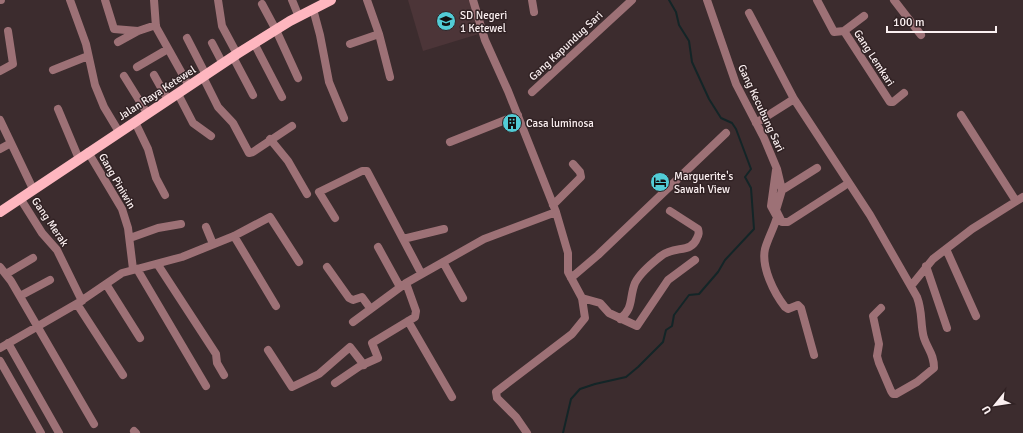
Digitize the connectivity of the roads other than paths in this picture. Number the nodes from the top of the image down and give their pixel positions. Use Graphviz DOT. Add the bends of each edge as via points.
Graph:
graph roads {
  1 [pos="70,0"];
  2 [pos="105,0"];
  3 [pos="154,0"];
  4 [pos="218,0"];
  5 [pos="292,0"];
  6 [pos="367,0"];
  7 [pos="473,0"];
  8 [pos="532,0"];
  9 [pos="632,0"];
  10 [pos="707,0"];
  11 [pos="817,0"];
  12 [pos="894,0"];
  13 [pos="325,1"];
  14 [pos="262,4"];
  15 [pos="313,9"];
  16 [pos="534,12"];
  17 [pos="749,13"];
  18 [pos="864,16"];
  19 [pos="299,17"];
  20 [pos="156,25"];
  21 [pos="276,30"];
  22 [pos="8,31"];
  23 [pos="138,31"];
  24 [pos="844,31"];
  25 [pos="379,34"];
  26 [pos="921,35"];
  27 [pos="187,38"];
  28 [pos="118,42"];
  29 [pos="212,43"];
  30 [pos="254,43"];
  31 [pos="350,44"];
  32 [pos="168,49"];
  33 [pos="88,56"];
  34 [pos="235,56"];
  35 [pos="223,64"];
  36 [pos="137,67"];
  37 [pos="53,70"];
  38 [pos="0,71"];
  39 [pos="154,75"];
  40 [pos="124,76"];
  41 [pos="205,76"];
  42 [pos="390,77"];
  43 [pos="298,78"];
  44 [pos="189,86"];
  45 [pos="532,92"];
  46 [pos="904,93"];
  47 [pos="178,94"];
  48 [pos="253,95"];
  49 [pos="282,97"];
  50 [pos="794,99"];
  51 [pos="168,100"];
  52 [pos="58,109"];
  53 [pos="147,113"];
  54 [pos="518,115"];
  55 [pos="961,115"];
  56 [pos="344,118"];
  57 [pos="0,120"];
  58 [pos="135,122"];
  59 [pos="756,123"];
  60 [pos="292,126"];
  61 [pos="119,132"];
  62 [pos="726,133"];
  63 [pos="210,136"];
  64 [pos="270,140"];
  65 [pos="450,142"];
  66 [pos="11,143"];
  67 [pos="0,149"];
  68 [pos="88,152"];
  69 [pos="79,159"];
  70 [pos="573,164"];
  71 [pos="817,168"];
  72 [pos="777,169"];
  73 [pos="844,186"];
  74 [pos="33,189"];
  75 [pos="782,190"];
  76 [pos="307,194"];
  77 [pos="164,195"];
  78 [pos="20,198"];
  79 [pos="1020,199"];
  80 [pos="555,208"];
  81 [pos="670,211"];
  82 [pos="0,212"];
  83 [pos="335,218"];
  84 [pos="181,224"];
  85 [pos="206,227"];
  86 [pos="444,229"];
  87 [pos="234,236"];
  88 [pos="130,238"];
  89 [pos="403,239"];
  90 [pos="213,244"];
  91 [pos="378,246"];
  92 [pos="946,249"];
  93 [pos="33,258"];
  94 [pos="695,260"];
  95 [pos="299,262"];
  96 [pos="443,262"];
  97 [pos="158,265"];
  98 [pos="0,266"];
  99 [pos="926,266"];
  100 [pos="327,267"];
  101 [pos="135,269"];
  102 [pos="421,273"];
  103 [pos="6,274"];
  104 [pos="571,278"];
  105 [pos="50,280"];
  106 [pos="106,284"];
  107 [pos="403,285"];
  108 [pos="911,286"];
  109 [pos="20,296"];
  110 [pos="463,298"];
  111 [pos="582,298"];
  112 [pos="79,302"];
  113 [pos="276,306"];
  114 [pos="370,308"];
  115 [pos="881,308"];
  116 [pos="976,316"];
  117 [pos="620,318"];
  118 [pos="408,321"];
  119 [pos="354,322"];
  120 [pos="38,326"];
  121 [pos="947,328"];
  122 [pos="140,338"];
  123 [pos="8,343"];
  124 [pos="0,348"];
  125 [pos="268,350"];
  126 [pos="814,355"];
  127 [pos="0,361"];
  128 [pos="364,365"];
  129 [pos="224,374"];
  130 [pos="123,375"];
  131 [pos="335,383"];
  132 [pos="206,386"];
  133 [pos="452,397"];
  134 [pos="94,424"];
  135 [pos="41,433"];
  136 [pos="59,433"];
  137 [pos="527,433"];
  1 -- 33 [label="street"];
  2 -- 23 [label="street" via="114,29"];
  3 -- 20 [label="street"];
  4 -- 34 [label="street" via="222,26"];
  5 -- 19 [label="street"];
  6 -- 25 [label="street"];
  7 -- 54 [label="street" via="485,40"];
  8 -- 16 [label="street"];
  9 -- 45 [label="street, Gang Kapundug Sari"];
  10 -- 59 [label="street, Gang Kecubung Sari" via="736,84"];
  11 -- 24 [label="street, Gang Lemkari" via="834,32"];
  12 -- 26 [label="street"];
  13 -- 15 [label="main road, Jalan Raya Ketewel"];
  14 -- 21 [label="street"];
  15 -- 19 [label="main road, Jalan Raya Ketewel"];
  15 -- 56 [label="street" via="329,82"];
  17 -- 50 [label="street"];
  18 -- 24 [label="street"];
  19 -- 21 [label="main road, Jalan Raya Ketewel"];
  20 -- 23 [label="street"];
  20 -- 32 [label="street"];
  21 -- 30 [label="main road, Jalan Raya Ketewel"];
  21 -- 43 [label="street"];
  22 -- 38 [label="street" via="12,64"];
  23 -- 28 [label="street"];
  24 -- 46 [label="street, Gang Lemkari" via="890,102"];
  25 -- 31 [label="street"];
  25 -- 42 [label="street"];
  27 -- 41 [label="street"];
  29 -- 35 [label="street"];
  30 -- 34 [label="main road, Jalan Raya Ketewel"];
  30 -- 49 [label="street"];
  32 -- 36 [label="street"];
  32 -- 44 [label="street"];
  33 -- 37 [label="street"];
  33 -- 61 [label="street" via="95,85"];
  34 -- 35 [label="main road, Jalan Raya Ketewel"];
  34 -- 48 [label="street"];
  35 -- 41 [label="main road, Jalan Raya Ketewel"];
  39 -- 51 [label="street"];
  40 -- 53 [label="street"];
  41 -- 44 [label="main road, Jalan Raya Ketewel"];
  41 -- 64 [label="street" via="218,107 233,123 249,152"];
  44 -- 47 [label="main road, Jalan Raya Ketewel"];
  47 -- 51 [label="main road, Jalan Raya Ketewel"];
  47 -- 63 [label="street" via="193,123"];
  50 -- 59 [label="street"];
  50 -- 108 [label="street" via="870,214"];
  51 -- 53 [label="main road, Jalan Raya Ketewel"];
  52 -- 69 [label="street"];
  53 -- 58 [label="main road, Jalan Raya Ketewel"];
  54 -- 65 [label="street"];
  54 -- 80 [label="street"];
  55 -- 79 [label="street"];
  57 -- 66 [label="street"];
  58 -- 61 [label="main road, Jalan Raya Ketewel"];
  58 -- 77 [label="street" via="148,149 155,177"];
  59 -- 72 [label="street, Gang Kecubung Sari"];
  60 -- 64 [label="street"];
  61 -- 68 [label="main road, Jalan Raya Ketewel"];
  62 -- 104 [label="street"];
  64 -- 76 [label="street" via="288,161"];
  66 -- 67 [label="street"];
  66 -- 74 [label="street"];
  68 -- 69 [label="main road, Jalan Raya Ketewel"];
  68 -- 88 [label="street, Gang Piniwin" via="122,209"];
  69 -- 74 [label="main road, Jalan Raya Ketewel"];
  70 -- 80 [label="street" via="581,176"];
  71 -- 75 [label="street"];
  72 -- 75 [label="street, Gang Kecubung Sari"];
  72 -- 126 [label="street" via="771,201 777,217 765,250 766,265 771,282 784,307 798,305 801,308"];
  73 -- 75 [label="street" via="785,223 776,210"];
  74 -- 78 [label="main road, Jalan Raya Ketewel"];
  78 -- 82 [label="main road, Jalan Raya Ketewel"];
  78 -- 112 [label="street, Gang Merak" via="42,234 57,250"];
  79 -- 92 [label="street" via="972,229"];
  80 -- 96 [label="street" via="490,236"];
  80 -- 104 [label="street" via="568,253 568,272"];
  81 -- 117 [label="street" via="698,229 695,244 666,253 642,273 631,294 630,310"];
  83 -- 89 [label="street" via="319,192 366,170"];
  84 -- 88 [label="street" via="158,228"];
  85 -- 90 [label="street"];
  86 -- 89 [label="street"];
  87 -- 90 [label="street"];
  87 -- 95 [label="street" via="270,217"];
  87 -- 113 [label="street"];
  88 -- 101 [label="street, Gang Piniwin"];
  89 -- 102 [label="street"];
  90 -- 97 [label="street"];
  91 -- 107 [label="street"];
  92 -- 99 [label="street"];
  92 -- 116 [label="street"];
  93 -- 103 [label="street"];
  94 -- 117 [label="street" via="668,280 639,325 634,326"];
  96 -- 102 [label="street"];
  96 -- 110 [label="street"];
  97 -- 101 [label="street"];
  97 -- 129 [label="street" via="216,354 217,363"];
  98 -- 103 [label="street"];
  99 -- 108 [label="street"];
  99 -- 121 [label="street"];
  100 -- 114 [label="street" via="348,298 352,300 362,297"];
  101 -- 106 [label="street" via="119,275"];
  101 -- 132 [label="street"];
  102 -- 107 [label="street"];
  103 -- 109 [label="street"];
  104 -- 111 [label="street"];
  105 -- 109 [label="street"];
  106 -- 112 [label="street"];
  106 -- 122 [label="street"];
  107 -- 114 [label="street"];
  107 -- 118 [label="street" via="416,313"];
  108 -- 115 [label="street" via="922,310 924,338 932,352 934,368 917,382 893,394 877,356 879,344 873,316"];
  109 -- 120 [label="street"];
  111 -- 117 [label="street" via="600,303 606,311"];
  111 -- 137 [label="street" via="585,315 582,324 496,394 496,398 516,417"];
  112 -- 120 [label="street"];
  112 -- 130 [label="street, Gang Merak"];
  114 -- 119 [label="street"];
  118 -- 128 [label="street" via="372,343 379,357"];
  118 -- 133 [label="street"];
  120 -- 123 [label="street"];
  120 -- 134 [label="street"];
  123 -- 124 [label="street"];
  123 -- 136 [label="street"];
  125 -- 128 [label="street" via="292,387 319,374 350,347"];
  127 -- 135 [label="street"];
  128 -- 131 [label="street"];
}
